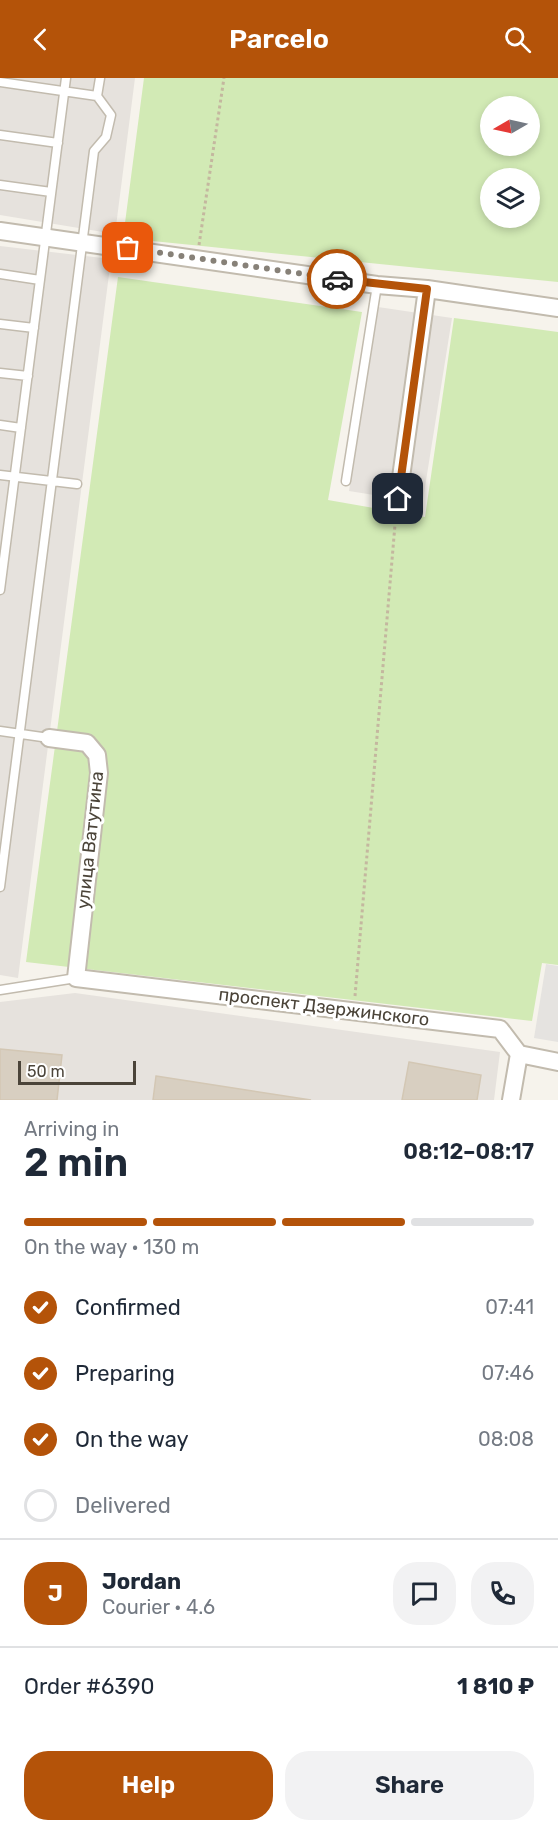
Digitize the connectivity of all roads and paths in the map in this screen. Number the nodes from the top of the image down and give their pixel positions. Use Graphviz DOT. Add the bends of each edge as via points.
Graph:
graph roads {
  1 [pos="66,78"];
  2 [pos="100,78"];
  3 [pos="224,78"];
  4 [pos="0,82"];
  5 [pos="64,90"];
  6 [pos="97,96"];
  7 [pos="0,135"];
  8 [pos="58,144"];
  9 [pos="0,185"];
  10 [pos="51,192"];
  11 [pos="0,231"];
  12 [pos="46,237"];
  13 [pos="82,241"];
  14 [pos="197,258"];
  15 [pos="0,274"];
  16 [pos="40,280"];
  17 [pos="376,285"];
  18 [pos="427,289"];
  19 [pos="558,308"];
  20 [pos="0,324"];
  21 [pos="34,328"];
  22 [pos="0,373"];
  23 [pos="28,376"];
  24 [pos="0,425"];
  25 [pos="21,428"];
  26 [pos="0,475"];
  27 [pos="15,477"];
  28 [pos="51,481"];
  29 [pos="346,481"];
  30 [pos="77,484"];
  31 [pos="398,499"];
  32 [pos="4,527"];
  33 [pos="1,578"];
  34 [pos="0,590"];
  35 [pos="0,731"];
  36 [pos="18,734"];
  37 [pos="49,738"];
  38 [pos="0,887"];
  39 [pos="76,978"];
  40 [pos="0,990"];
  41 [pos="354,1010"];
  42 [pos="519,1054"];
  43 [pos="558,1062"];
  44 [pos="511,1100"];
  1 -- 5 [label="lane"];
  2 -- 6 [label="lane"];
  3 -- 14 [label="path"];
  4 -- 5 [label="lane"];
  5 -- 6 [label="lane"];
  5 -- 8 [label="lane"];
  6 -- 13 [label="lane" via="111,115 106,137 94,151"];
  7 -- 8 [label="lane"];
  8 -- 10 [label="lane"];
  9 -- 10 [label="lane"];
  10 -- 12 [label="lane"];
  11 -- 12 [label="street"];
  12 -- 13 [label="street"];
  12 -- 16 [label="lane"];
  13 -- 14 [label="street"];
  13 -- 28 [label="lane"];
  14 -- 17 [label="street"];
  15 -- 16 [label="lane"];
  16 -- 21 [label="lane"];
  17 -- 18 [label="street"];
  17 -- 29 [label="lane"];
  18 -- 19 [label="street"];
  18 -- 31 [label="street"];
  20 -- 21 [label="lane"];
  21 -- 23 [label="lane"];
  22 -- 23 [label="lane"];
  23 -- 25 [label="lane"];
  24 -- 25 [label="lane"];
  25 -- 27 [label="lane"];
  26 -- 27 [label="lane"];
  27 -- 28 [label="lane"];
  27 -- 32 [label="lane"];
  28 -- 30 [label="lane"];
  28 -- 36 [label="lane"];
  31 -- 41 [label="path"];
  32 -- 33 [label="lane"];
  33 -- 34 [label="lane"];
  35 -- 36 [label="lane"];
  36 -- 37 [label="lane"];
  36 -- 38 [label="lane"];
  37 -- 39 [label="street, улица Ватутина" via="87,743 97,755 99,773"];
  39 -- 40 [label="lane"];
  39 -- 41 [label="street, проспект Дзержинского"];
  41 -- 42 [label="street, проспект Дзержинского" via="500,1029"];
  42 -- 43 [label="street"];
  42 -- 44 [label="street"];
}
